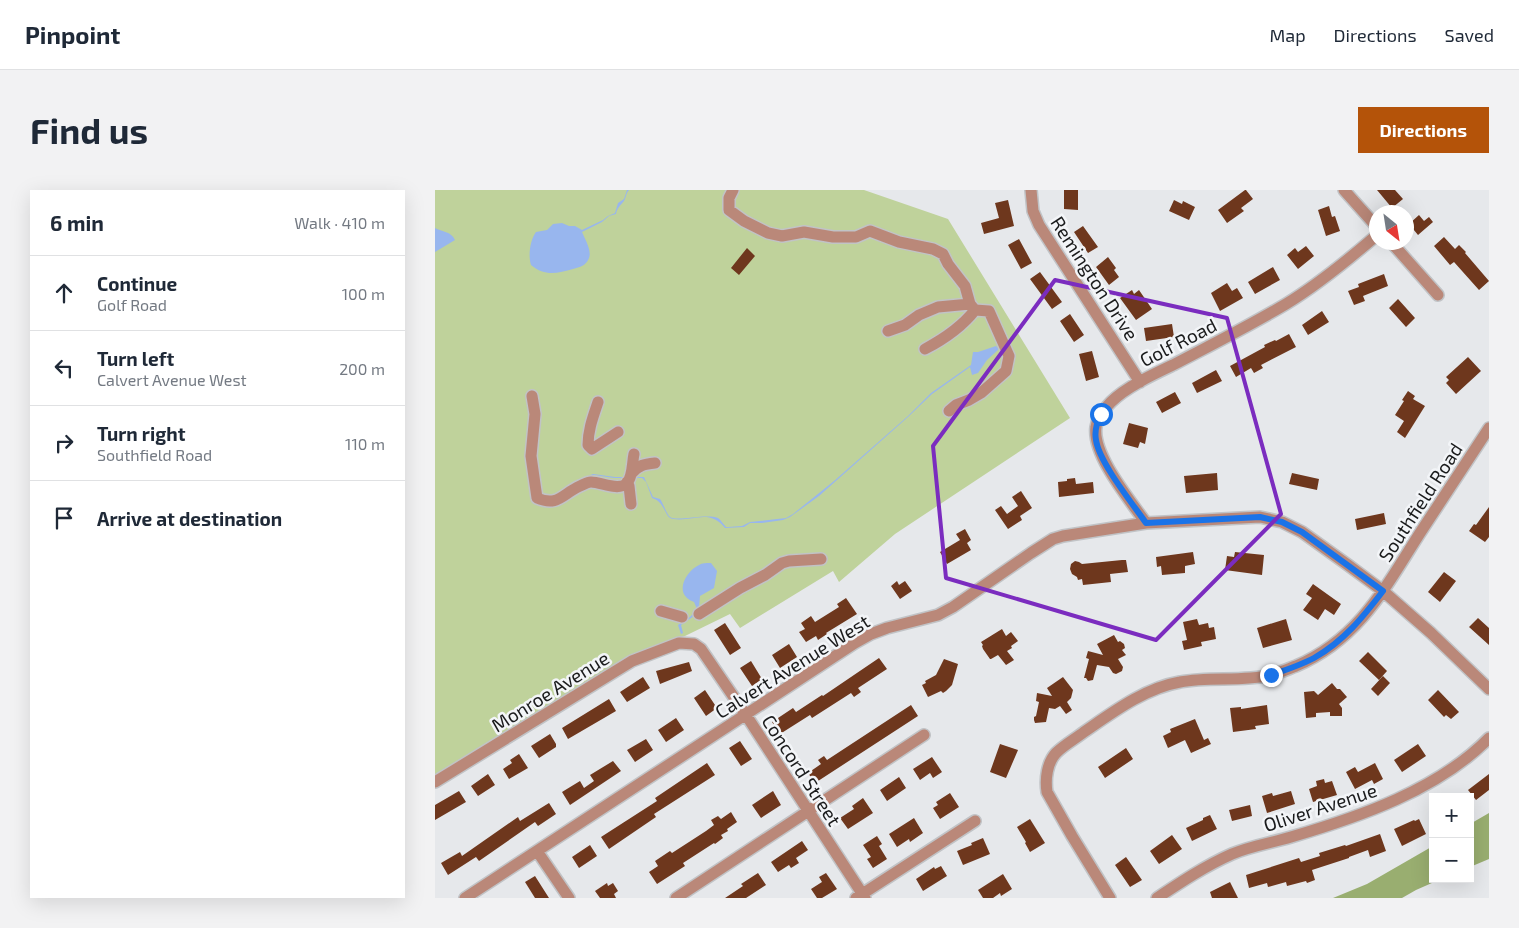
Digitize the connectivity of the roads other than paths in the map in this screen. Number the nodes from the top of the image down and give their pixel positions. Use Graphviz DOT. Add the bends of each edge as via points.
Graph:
graph roads {
  1 [pos="733,190"];
  2 [pos="1031,190"];
  3 [pos="1344,190"];
  4 [pos="1369,218"];
  5 [pos="1369,242"];
  6 [pos="1398,250"];
  7 [pos="1438,295"];
  8 [pos="972,307"];
  9 [pos="889,331"];
  10 [pos="925,349"];
  11 [pos="1140,382"];
  12 [pos="532,396"];
  13 [pos="598,402"];
  14 [pos="949,411"];
  15 [pos="1489,428"];
  16 [pos="618,432"];
  17 [pos="634,454"];
  18 [pos="655,463"];
  19 [pos="629,478"];
  20 [pos="631,504"];
  21 [pos="1146,523"];
  22 [pos="821,559"];
  23 [pos="1383,591"];
  24 [pos="661,611"];
  25 [pos="699,614"];
  26 [pos="682,617"];
  27 [pos="688,642"];
  28 [pos="1489,689"];
  29 [pos="746,715"];
  30 [pos="924,735"];
  31 [pos="1489,738"];
  32 [pos="435,782"];
  33 [pos="808,811"];
  34 [pos="975,821"];
  35 [pos="537,851"];
  36 [pos="861,897"];
  37 [pos="465,898"];
  38 [pos="569,898"];
  39 [pos="676,898"];
  40 [pos="1110,898"];
  41 [pos="1157,898"];
  1 -- 8 [label="street" via="729,210 768,233 781,236 804,232 856,237 870,231 899,242 933,249 943,254 965,286"];
  2 -- 11 [label="street, Remington Drive" via="1033,211 1039,225"];
  3 -- 4 [label="street"];
  5 -- 11 [label="street, Golf Road" via="1287,303"];
  6 -- 7 [label="street"];
  8 -- 9 [label="street" via="938,307"];
  8 -- 10 [label="street" via="967,319 954,332"];
  8 -- 14 [label="street" via="989,311 1009,356 1005,371 981,392"];
  11 -- 21 [label="street, Golf Road" via="1112,401 1095,426 1101,455"];
  12 -- 19 [label="street" via="535,414 531,456 537,498 547,502 558,500 589,482 619,486"];
  13 -- 16 [label="street" via="587,445 592,449"];
  15 -- 23 [label="street, Southfield Road"];
  17 -- 19 [label="street"];
  18 -- 19 [label="street" via="642,464"];
  19 -- 20 [label="street"];
  21 -- 23 [label="street, Calvert Avenue West" via="1260,517 1282,522 1302,532"];
  21 -- 29 [label="street, Calvert Avenue West" via="1053,539 953,607 937,615 871,634"];
  22 -- 25 [label="street" via="782,563"];
  23 -- 28 [label="street, Calvert Avenue West"];
  23 -- 40 [label="street, Southfield Road" via="1361,620 1313,658 1271,675 1202,679 1155,689 1093,726 1056,753 1047,774 1047,792"];
  24 -- 26 [label="street"];
  27 -- 29 [label="street, Concord Street" via="701,649"];
  27 -- 32 [label="street, Monroe Avenue" via="632,661"];
  29 -- 33 [label="street, Concord Street"];
  29 -- 35 [label="street, Calvert Avenue West"];
  30 -- 33 [label="street"];
  31 -- 41 [label="street, Oliver Avenue" via="1452,768 1405,796 1325,826 1234,854"];
  33 -- 36 [label="street, Concord Street"];
  33 -- 39 [label="street"];
  34 -- 36 [label="street"];
  35 -- 37 [label="street, Calvert Avenue West"];
  35 -- 38 [label="street"];
}
